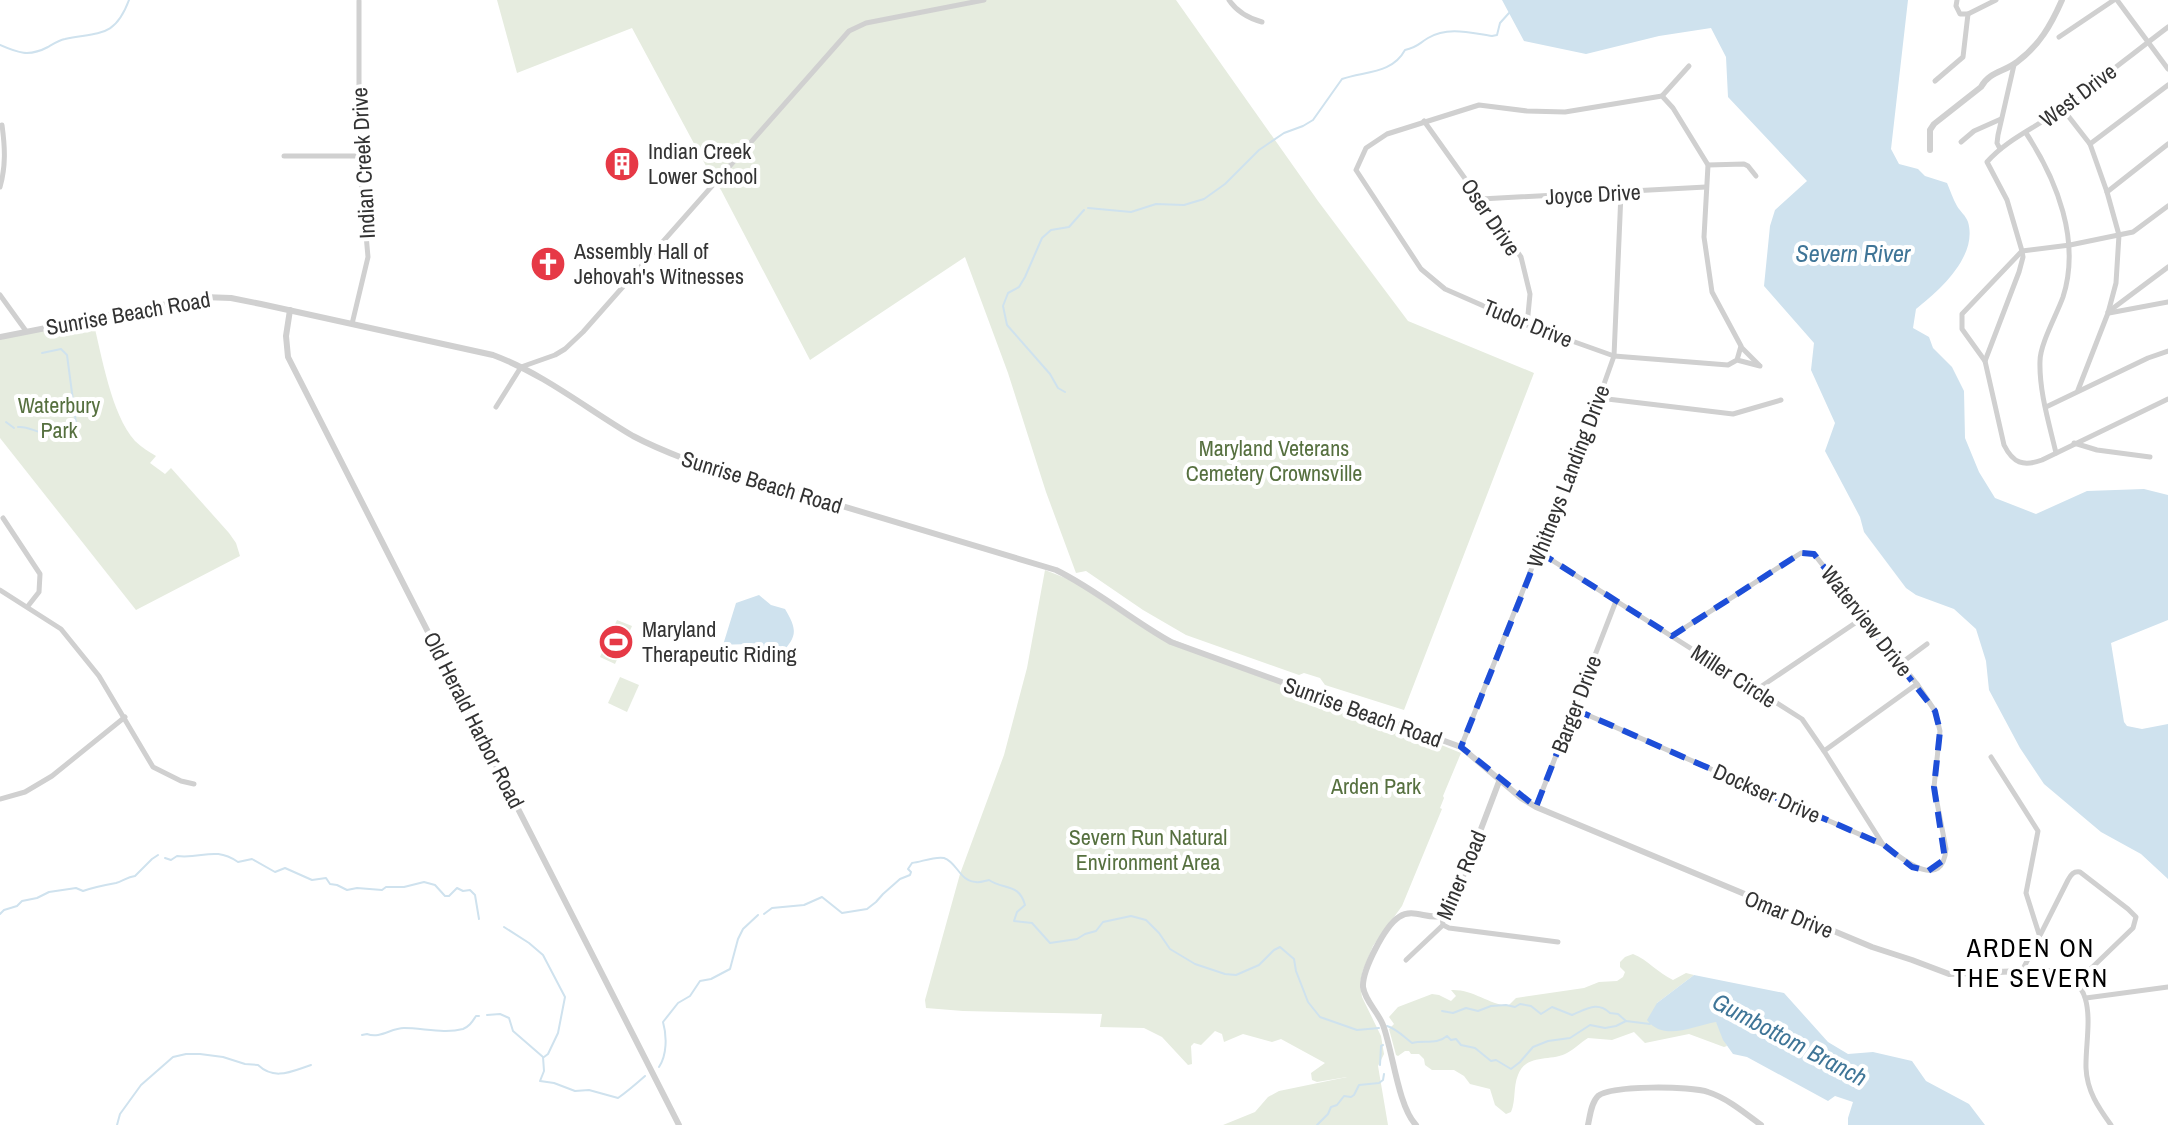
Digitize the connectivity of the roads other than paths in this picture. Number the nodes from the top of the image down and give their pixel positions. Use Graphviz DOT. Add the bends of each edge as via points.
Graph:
graph roads {
  1 [pos="984,0"];
  2 [pos="1229,0"];
  3 [pos="1957,0"];
  4 [pos="1996,0"];
  5 [pos="2062,0"];
  6 [pos="2115,0"];
  7 [pos="359,1"];
  8 [pos="1968,14"];
  9 [pos="1262,22"];
  10 [pos="2168,27"];
  11 [pos="2059,37"];
  12 [pos="2148,42"];
  13 [pos="2014,65"];
  14 [pos="1689,66"];
  15 [pos="2168,69"];
  16 [pos="1935,81"];
  17 [pos="2168,85"];
  18 [pos="1662,96"];
  19 [pos="2062,108"];
  20 [pos="2001,118"];
  21 [pos="1424,121"];
  22 [pos="2,125"];
  23 [pos="2026,133"];
  24 [pos="1961,142"];
  25 [pos="2090,144"];
  26 [pos="2168,144"];
  27 [pos="2000,149"];
  28 [pos="1930,150"];
  29 [pos="284,156"];
  30 [pos="359,156"];
  31 [pos="1708,165"];
  32 [pos="1756,176"];
  33 [pos="0,187"];
  34 [pos="1706,187"];
  35 [pos="2107,192"];
  36 [pos="1621,193"];
  37 [pos="1480,199"];
  38 [pos="2168,206"];
  39 [pos="2119,235"];
  40 [pos="2070,245"];
  41 [pos="2022,251"];
  42 [pos="2168,267"];
  43 [pos="0,295"];
  44 [pos="2168,302"];
  45 [pos="290,310"];
  46 [pos="2108,313"];
  47 [pos="352,324"];
  48 [pos="1527,325"];
  49 [pos="26,331"];
  50 [pos="0,337"];
  51 [pos="1741,346"];
  52 [pos="2168,351"];
  53 [pos="1614,356"];
  54 [pos="1737,360"];
  55 [pos="1985,361"];
  56 [pos="521,367"];
  57 [pos="2078,390"];
  58 [pos="1599,398"];
  59 [pos="2168,399"];
  60 [pos="1781,400"];
  61 [pos="496,407"];
  62 [pos="2045,407"];
  63 [pos="2074,443"];
  64 [pos="2056,453"];
  65 [pos="2150,457"];
  66 [pos="3,518"];
  67 [pos="1539,552"];
  68 [pos="0,590"];
  69 [pos="1616,601"];
  70 [pos="28,606"];
  71 [pos="1864,617"];
  72 [pos="1672,636"];
  73 [pos="1927,644"];
  74 [pos="1900,664"];
  75 [pos="1917,684"];
  76 [pos="1756,690"];
  77 [pos="1574,709"];
  78 [pos="125,717"];
  79 [pos="1461,747"];
  80 [pos="1824,751"];
  81 [pos="1991,757"];
  82 [pos="1500,779"];
  83 [pos="194,784"];
  84 [pos="0,799"];
  85 [pos="1536,807"];
  86 [pos="1884,845"];
  87 [pos="1946,849"];
  88 [pos="1442,916"];
  89 [pos="1443,925"];
  90 [pos="2039,935"];
  91 [pos="1558,942"];
  92 [pos="1406,960"];
  93 [pos="2022,971"];
  94 [pos="2076,983"];
  95 [pos="2168,987"];
  96 [pos="2086,998"];
  97 [pos="679,1125"];
  98 [pos="1416,1125"];
  99 [pos="1588,1125"];
  100 [pos="1761,1125"];
  101 [pos="2111,1125"];
  1 -- 56 [label="street" via="849,31 583,332 555,355"];
  2 -- 9 [label="street"];
  3 -- 8 [label="street" via="1960,14"];
  4 -- 8 [label="street"];
  5 -- 13 [label="street" via="2038,44"];
  6 -- 11 [label="street"];
  6 -- 12 [label="street"];
  7 -- 30 [label="street, Indian Creek Drive"];
  8 -- 16 [label="street" via="1963,57"];
  10 -- 12 [label="street, West Drive"];
  12 -- 15 [label="street"];
  12 -- 19 [label="street, West Drive"];
  13 -- 20 [label="street"];
  13 -- 28 [label="street" via="1994,73 1934,124"];
  14 -- 18 [label="street"];
  17 -- 25 [label="street"];
  18 -- 21 [label="street" via="1565,112 1479,105"];
  18 -- 31 [label="street"];
  19 -- 23 [label="street, West Drive"];
  19 -- 25 [label="street"];
  20 -- 24 [label="street"];
  20 -- 27 [label="street"];
  21 -- 37 [label="street, Oser Drive"];
  21 -- 48 [label="street, Tudor Drive" via="1366,148 1356,170 1421,269 1445,289"];
  22 -- 33 [label="street"];
  23 -- 27 [label="street, West Drive"];
  23 -- 40 [label="street" via="2053,181"];
  25 -- 35 [label="street"];
  26 -- 35 [label="street"];
  27 -- 41 [label="street, West Drive" via="1987,162 2007,200"];
  29 -- 30 [label="street"];
  30 -- 47 [label="street, Indian Creek Drive" via="368,257"];
  31 -- 32 [label="street" via="1744,164"];
  31 -- 34 [label="street"];
  34 -- 36 [label="street, Joyce Drive"];
  34 -- 51 [label="street" via="1704,237 1712,292"];
  35 -- 39 [label="street"];
  36 -- 37 [label="street, Joyce Drive"];
  36 -- 53 [label="street, Whitneys Landing Drive"];
  37 -- 48 [label="street, Oser Drive" via="1521,257 1530,294"];
  38 -- 39 [label="street" via="2133,232"];
  39 -- 40 [label="street"];
  39 -- 46 [label="street"];
  40 -- 41 [label="street"];
  40 -- 62 [label="street" via="2063,296 2039,358"];
  41 -- 55 [label="street"];
  41 -- 55 [label="street" via="1962,314 1962,329"];
  42 -- 46 [label="street"];
  43 -- 49 [label="street"];
  44 -- 46 [label="street"];
  45 -- 47 [label="street, Sunrise Beach Road"];
  45 -- 49 [label="street, Sunrise Beach Road" via="203,297"];
  45 -- 97 [label="street, Old Herald Harbor Road" via="288,357"];
  46 -- 57 [label="street"];
  47 -- 56 [label="street, Sunrise Beach Road" via="493,355"];
  48 -- 53 [label="street, Tudor Drive"];
  49 -- 50 [label="street, Sunrise Beach Road"];
  51 -- 54 [label="street"];
  51 -- 54 [label="street, Tudor Drive" via="1760,366"];
  52 -- 57 [label="street"];
  53 -- 54 [label="street, Tudor Drive" via="1728,365"];
  53 -- 58 [label="street, Whitneys Landing Drive"];
  55 -- 64 [label="street" via="2009,456 2032,464"];
  56 -- 61 [label="street"];
  56 -- 79 [label="street, Sunrise Beach Road" via="674,455 1056,570 1184,648"];
  57 -- 62 [label="street"];
  58 -- 60 [label="street" via="1733,414"];
  58 -- 67 [label="street, Whitneys Landing Drive"];
  59 -- 63 [label="street"];
  62 -- 64 [label="street"];
  63 -- 64 [label="street"];
  63 -- 65 [label="street"];
  66 -- 70 [label="street" via="40,574 39,592"];
  67 -- 69 [label="street, Miller Circle"];
  67 -- 79 [label="street, Whitneys Landing Drive"];
  68 -- 70 [label="street"];
  69 -- 72 [label="street, Miller Circle"];
  69 -- 77 [label="street, Barger Drive"];
  70 -- 78 [label="street" via="61,629"];
  71 -- 72 [label="street, Waterview Drive" via="1814,554 1801,553"];
  71 -- 74 [label="street, Waterview Drive"];
  71 -- 76 [label="street"];
  72 -- 76 [label="street, Miller Circle"];
  73 -- 74 [label="street"];
  74 -- 75 [label="street, Waterview Drive"];
  75 -- 80 [label="street"];
  75 -- 87 [label="street, Waterview Drive" via="1935,711 1940,731 1934,787"];
  76 -- 80 [label="street, Miller Circle" via="1802,719"];
  77 -- 85 [label="street, Barger Drive"];
  77 -- 86 [label="street, Dockser Drive"];
  78 -- 83 [label="street" via="153,767"];
  78 -- 84 [label="street" via="52,776"];
  79 -- 82 [label="street, Sunrise Beach Road"];
  80 -- 86 [label="street, Miller Circle"];
  81 -- 90 [label="street" via="2038,831 2026,893"];
  82 -- 85 [label="street, Omar Drive"];
  82 -- 88 [label="street, Miner Road" via="1451,908"];
  85 -- 93 [label="street, Omar Drive" via="1942,973"];
  86 -- 87 [label="street, Dockser Drive" via="1912,867 1928,871 1945,859"];
  88 -- 89 [label="street, Miner Road"];
  88 -- 98 [label="street" via="1398,918 1375,950 1363,982"];
  89 -- 91 [label="street"];
  89 -- 92 [label="street, Miner Road"];
  90 -- 93 [label="street"];
  90 -- 94 [label="street" via="2077,872 2136,917 2133,928"];
  93 -- 94 [label="street, Omar Drive" via="2055,972"];
  94 -- 96 [label="street"];
  95 -- 96 [label="street"];
  96 -- 101 [label="street" via="2086,1070 2093,1101"];
  99 -- 100 [label="street" via="1603,1093 1682,1088 1720,1097"];
}
